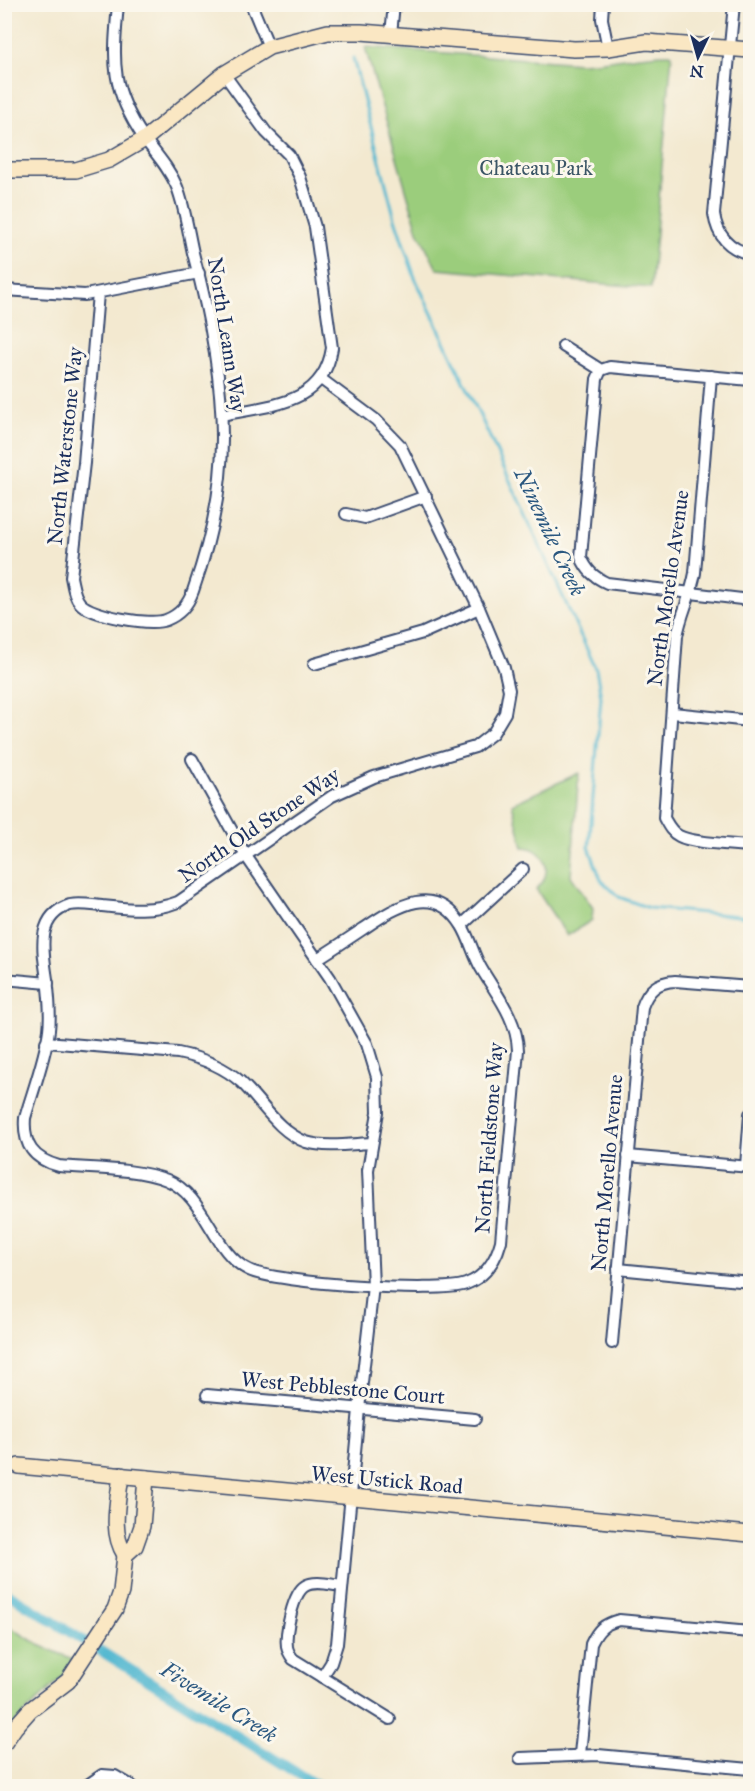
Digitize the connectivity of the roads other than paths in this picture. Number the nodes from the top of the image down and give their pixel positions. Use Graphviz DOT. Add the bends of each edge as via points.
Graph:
graph roads {
  1 [pos="118,4"];
  2 [pos="251,4"];
  3 [pos="394,4"];
  4 [pos="603,4"];
  5 [pos="734,4"];
  6 [pos="391,34"];
  7 [pos="269,47"];
  8 [pos="608,48"];
  9 [pos="731,48"];
  10 [pos="750,50"];
  11 [pos="224,74"];
  12 [pos="145,139"];
  13 [pos="4,170"];
  14 [pos="750,254"];
  15 [pos="199,273"];
  16 [pos="4,290"];
  17 [pos="99,293"];
  18 [pos="563,346"];
  19 [pos="602,370"];
  20 [pos="711,376"];
  21 [pos="321,379"];
  22 [pos="750,380"];
  23 [pos="222,415"];
  24 [pos="426,496"];
  25 [pos="346,514"];
  26 [pos="691,594"];
  27 [pos="750,600"];
  28 [pos="79,602"];
  29 [pos="479,608"];
  30 [pos="314,664"];
  31 [pos="673,713"];
  32 [pos="750,721"];
  33 [pos="192,759"];
  34 [pos="750,846"];
  35 [pos="246,856"];
  36 [pos="523,869"];
  37 [pos="462,925"];
  38 [pos="317,959"];
  39 [pos="4,979"];
  40 [pos="48,982"];
  41 [pos="750,987"];
  42 [pos="46,1042"];
  43 [pos="750,1114"];
  44 [pos="372,1143"];
  45 [pos="36,1156"];
  46 [pos="628,1156"];
  47 [pos="748,1167"];
  48 [pos="618,1269"];
  49 [pos="750,1282"];
  50 [pos="373,1286"];
  51 [pos="612,1343"];
  52 [pos="207,1395"];
  53 [pos="359,1409"];
  54 [pos="475,1419"];
  55 [pos="19,1466"];
  56 [pos="121,1475"];
  57 [pos="146,1478"];
  58 [pos="351,1497"];
  59 [pos="750,1534"];
  60 [pos="125,1555"];
  61 [pos="342,1586"];
  62 [pos="750,1632"];
  63 [pos="322,1677"];
  64 [pos="390,1719"];
  65 [pos="4,1743"];
  66 [pos="580,1754"];
  67 [pos="520,1758"];
  68 [pos="750,1769"];
  69 [pos="86,1786"];
  70 [pos="132,1786"];
  1 -- 12 [label="street, North Leann Way" via="115,78 127,112"];
  2 -- 7 [label="street"];
  3 -- 6 [label="street"];
  4 -- 8 [label="street"];
  5 -- 9 [label="street"];
  6 -- 7 [label="street" via="328,32"];
  6 -- 8 [label="street" via="574,50"];
  7 -- 11 [label="street"];
  8 -- 9 [label="street" via="646,42"];
  9 -- 10 [label="street"];
  9 -- 14 [label="street" via="714,214 721,237"];
  11 -- 12 [label="street"];
  11 -- 21 [label="street" via="266,132 289,155 306,191 315,226 332,348"];
  12 -- 13 [label="street" via="109,160 76,170"];
  12 -- 15 [label="street, North Leann Way" via="177,189"];
  15 -- 17 [label="street"];
  15 -- 23 [label="street, North Leann Way"];
  16 -- 17 [label="street" via="73,296"];
  17 -- 28 [label="street, North Waterstone Way" via="71,578"];
  18 -- 19 [label="street"];
  19 -- 20 [label="street" via="610,367"];
  19 -- 26 [label="street" via="597,379 581,557 587,570 607,583"];
  20 -- 22 [label="street"];
  20 -- 26 [label="street, North Morello Avenue"];
  21 -- 23 [label="street" via="298,397"];
  21 -- 24 [label="street, North Old Stone Way" via="393,436"];
  23 -- 28 [label="street, North Leann Way" via="215,511 192,595 182,612 165,621 151,622 103,615"];
  24 -- 25 [label="street" via="365,518"];
  24 -- 29 [label="street, North Old Stone Way"];
  26 -- 27 [label="street"];
  26 -- 31 [label="street, North Morello Avenue" via="681,614 677,636"];
  29 -- 30 [label="street" via="423,633"];
  29 -- 35 [label="street, North Old Stone Way" via="507,679 508,702 493,733 464,751 353,785 312,808"];
  31 -- 32 [label="street"];
  31 -- 34 [label="street, North Morello Avenue" via="664,818 669,828 689,840"];
  33 -- 35 [label="street"];
  35 -- 38 [label="street"];
  35 -- 40 [label="street, North Old Stone Way" via="167,907 136,910 72,904 61,909 52,916 44,932 42,946"];
  36 -- 37 [label="street"];
  37 -- 38 [label="street, North Fieldstone Way" via="432,902 406,903"];
  37 -- 50 [label="street, North Fieldstone Way" via="511,1017 518,1038 501,1240 493,1262 477,1279 466,1284 450,1288"];
  38 -- 44 [label="street" via="371,1054 378,1100"];
  39 -- 40 [label="street"];
  40 -- 42 [label="street, North Old Stone Way" via="50,1018"];
  41 -- 46 [label="street, North Morello Avenue" via="663,982 646,996"];
  42 -- 44 [label="street" via="195,1057 240,1081 282,1128 297,1138 319,1144"];
  42 -- 45 [label="street, North Old Stone Way" via="25,1118 27,1144"];
  43 -- 47 [label="street"];
  44 -- 50 [label="street" via="368,1170"];
  45 -- 50 [label="street, North Fieldstone Way" via="59,1166 147,1174 169,1181 190,1198 230,1254 248,1269 267,1276"];
  46 -- 47 [label="street"];
  46 -- 48 [label="street, North Morello Avenue"];
  48 -- 49 [label="street"];
  48 -- 51 [label="street, North Morello Avenue"];
  50 -- 53 [label="street"];
  52 -- 53 [label="street, West Pebblestone Court"];
  53 -- 54 [label="street, West Pebblestone Court"];
  53 -- 58 [label="street"];
  55 -- 56 [label="street, West Ustick Road"];
  56 -- 57 [label="street, West Ustick Road"];
  56 -- 60 [label="street" via="116,1524 118,1544"];
  57 -- 58 [label="street, West Ustick Road"];
  57 -- 60 [label="street" via="142,1526 135,1546"];
  58 -- 59 [label="street, West Ustick Road"];
  58 -- 61 [label="street"];
  60 -- 65 [label="street" via="115,1609 68,1681 30,1710"];
  61 -- 63 [label="street" via="337,1644"];
  61 -- 63 [label="street" via="313,1583 297,1593 287,1651"];
  62 -- 66 [label="street" via="619,1620 603,1626 591,1644"];
  63 -- 64 [label="street"];
  66 -- 67 [label="street"];
  66 -- 68 [label="street"];
  69 -- 70 [label="street" via="102,1775 115,1776"];
}
